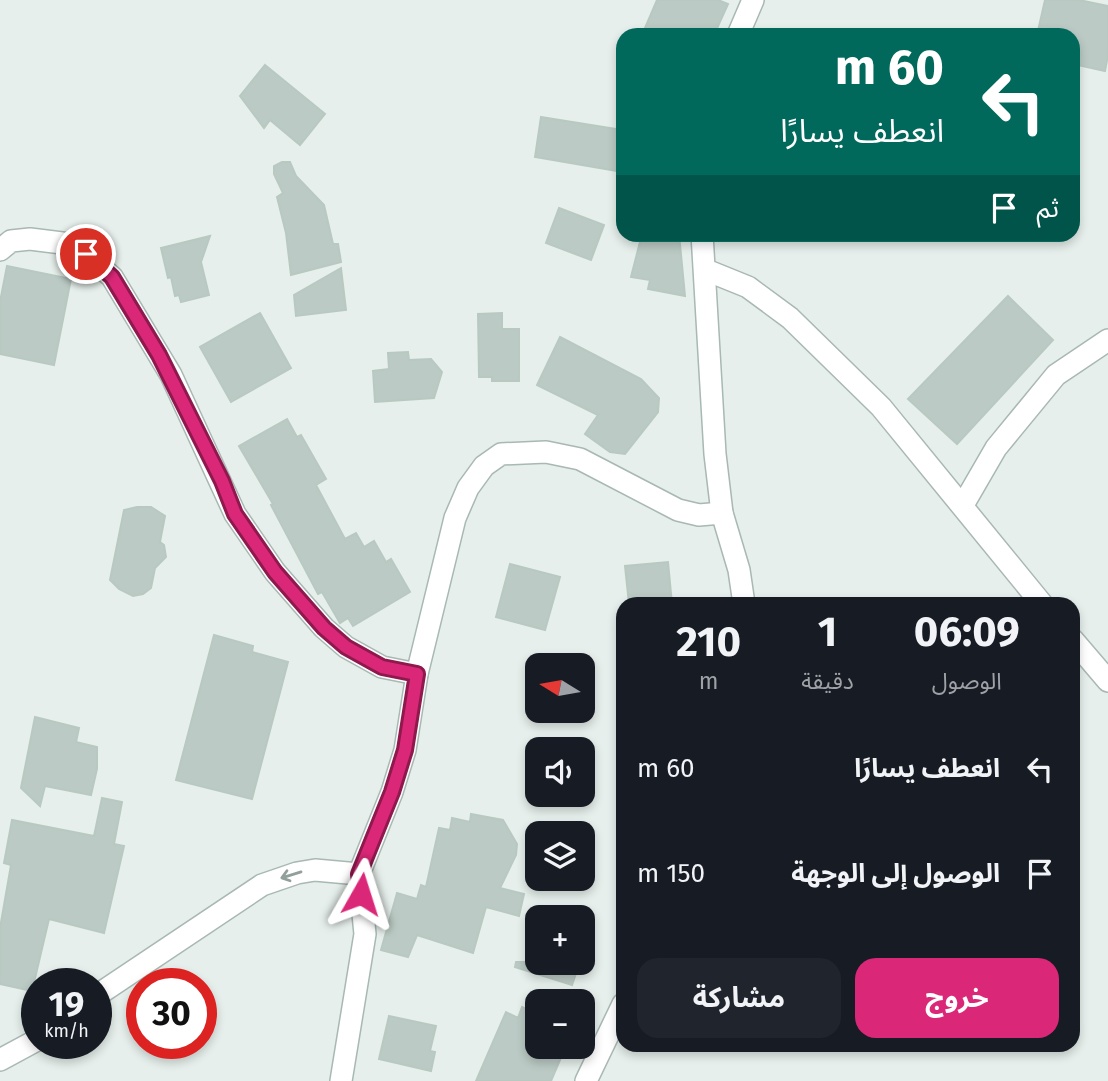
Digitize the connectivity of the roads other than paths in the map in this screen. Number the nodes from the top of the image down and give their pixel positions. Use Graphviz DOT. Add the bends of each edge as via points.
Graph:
graph roads {
  1 [pos="753,0"];
  2 [pos="741,28"];
  3 [pos="703,242"];
  4 [pos="0,250"];
  5 [pos="706,270"];
  6 [pos="1108,340"];
  7 [pos="963,505"];
  8 [pos="722,513"];
  9 [pos="743,597"];
  10 [pos="1036,597"];
  11 [pos="1080,648"];
  12 [pos="417,674"];
  13 [pos="1108,681"];
  14 [pos="359,874"];
  15 [pos="112,985"];
  16 [pos="616,1019"];
  17 [pos="21,1049"];
  18 [pos="0,1060"];
  19 [pos="341,1081"];
  20 [pos="586,1081"];
  1 -- 2 [label="street"];
  3 -- 5 [label="street"];
  4 -- 12 [label="street" via="11,241 62,243 86,254 112,277 171,375 235,514 275,572 346,647 382,667"];
  5 -- 7 [label="street" via="748,287 790,318 881,407"];
  5 -- 8 [label="street"];
  6 -- 7 [label="street" via="1056,375 996,449"];
  7 -- 10 [label="street"];
  8 -- 9 [label="street"];
  8 -- 12 [label="street" via="678,510 580,460 546,452 501,454 484,466 468,488 455,518"];
  11 -- 13 [label="street"];
  12 -- 14 [label="street" via="405,750"];
  14 -- 15 [label="street, one-way" via="315,870 262,885"];
  14 -- 19 [label="street" via="365,934"];
  16 -- 20 [label="street"];
  17 -- 18 [label="street"];
}
